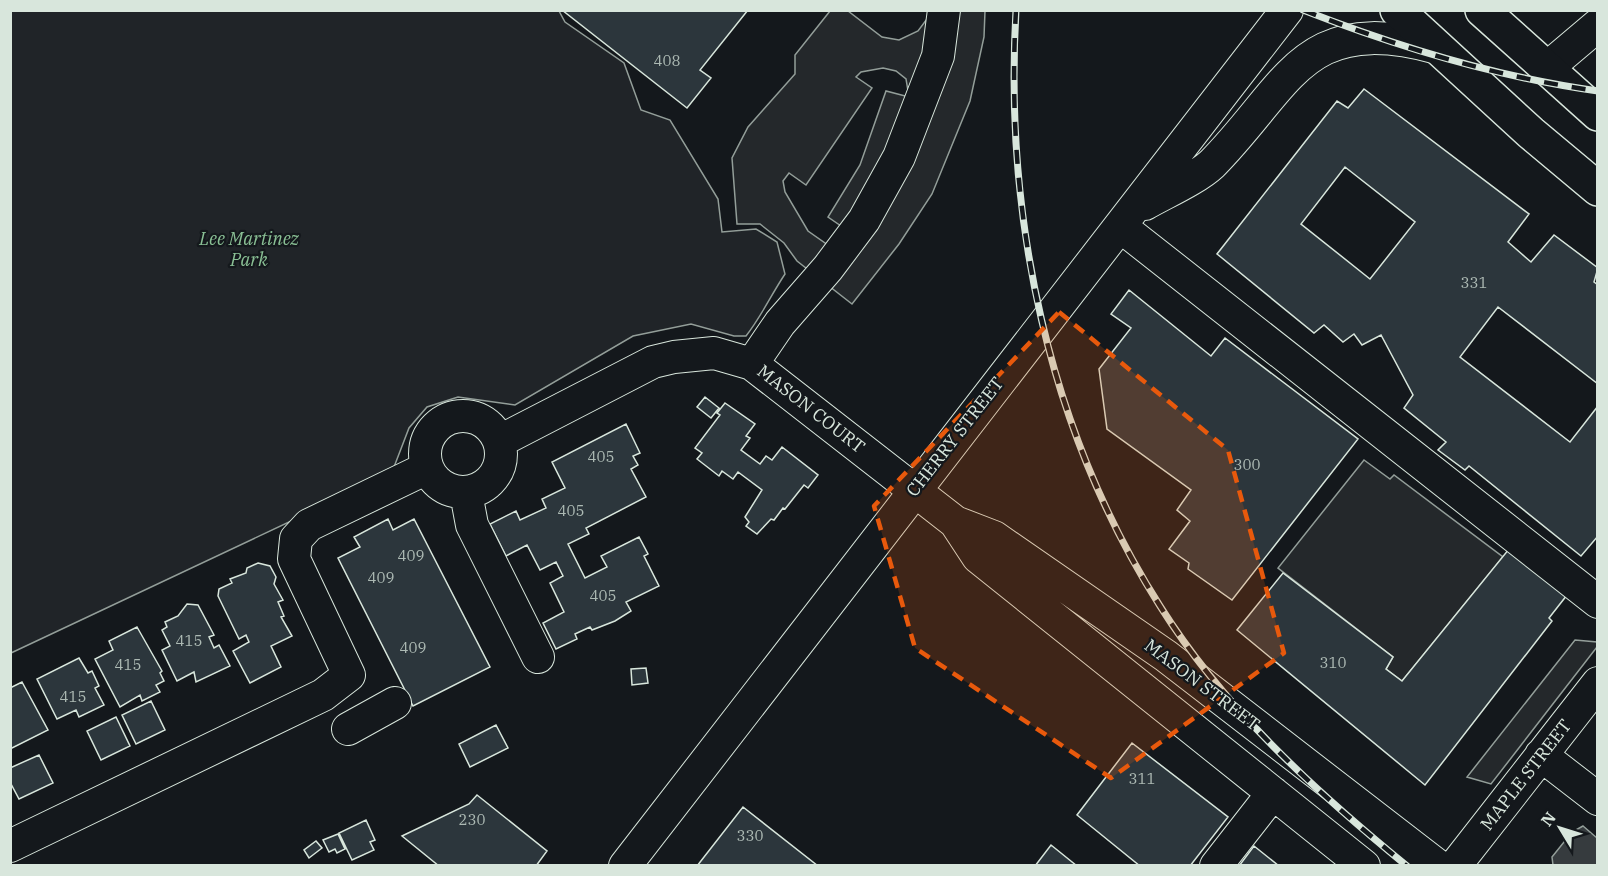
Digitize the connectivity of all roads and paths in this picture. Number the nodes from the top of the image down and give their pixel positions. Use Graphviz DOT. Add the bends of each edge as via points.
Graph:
graph roads {
  1 [pos="944,10"];
  2 [pos="1287,10"];
  3 [pos="1397,10"];
  4 [pos="1482,10"];
  5 [pos="1598,25"];
  6 [pos="1438,48"];
  7 [pos="1546,69"];
  8 [pos="1598,114"];
  9 [pos="1598,189"];
  10 [pos="1124,220"];
  11 [pos="752,364"];
  12 [pos="500,441"];
  13 [pos="427,468"];
  14 [pos="914,490"];
  15 [pos="466,493"];
  16 [pos="955,522"];
  17 [pos="1598,602"];
  18 [pos="538,657"];
  19 [pos="349,675"];
  20 [pos="1598,683"];
  21 [pos="372,716"];
  22 [pos="1541,755"];
  23 [pos="1273,793"];
  24 [pos="1598,800"];
  25 [pos="10,846"];
  26 [pos="625,866"];
  27 [pos="1216,866"];
  28 [pos="1364,866"];
  29 [pos="1438,866"];
  30 [pos="1455,866"];
  1 -- 11 [label="street" via="938,56 893,167 864,220 780,323"];
  2 -- 10 [label="street, CHERRY STREET"];
  3 -- 6 [label="highway"];
  4 -- 7 [label="highway"];
  5 -- 7 [label="street"];
  6 -- 9 [label="highway"];
  6 -- 10 [label="street" via="1402,38 1376,37 1335,45 1315,54 1286,76 1210,166"];
  7 -- 8 [label="highway"];
  10 -- 14 [label="street, CHERRY STREET"];
  10 -- 17 [label="street"];
  11 -- 12 [label="street, MASON COURT" via="714,353 653,362"];
  11 -- 14 [label="street, MASON COURT"];
  12 -- 13 [label="street" via="483,420 462,415 449,418 428,438"];
  12 -- 15 [label="street" via="497,474 490,482"];
  13 -- 15 [label="street" via="444,488"];
  13 -- 19 [label="street" via="309,525 296,539 294,559"];
  14 -- 16 [label="street, MASON STREET"];
  14 -- 26 [label="street, CHERRY STREET"];
  15 -- 18 [label="street" via="472,525"];
  16 -- 23 [label="street, MASON STREET" via="978,557"];
  16 -- 29 [label="street, MASON STREET" via="994,537 1166,656"];
  19 -- 21 [label="street"];
  19 -- 25 [label="street" via="322,695"];
  20 -- 22 [label="street, MAPLE STREET"];
  22 -- 24 [label="street"];
  22 -- 30 [label="street, MAPLE STREET"];
  23 -- 27 [label="street"];
  23 -- 28 [label="street, MASON STREET"];
}
